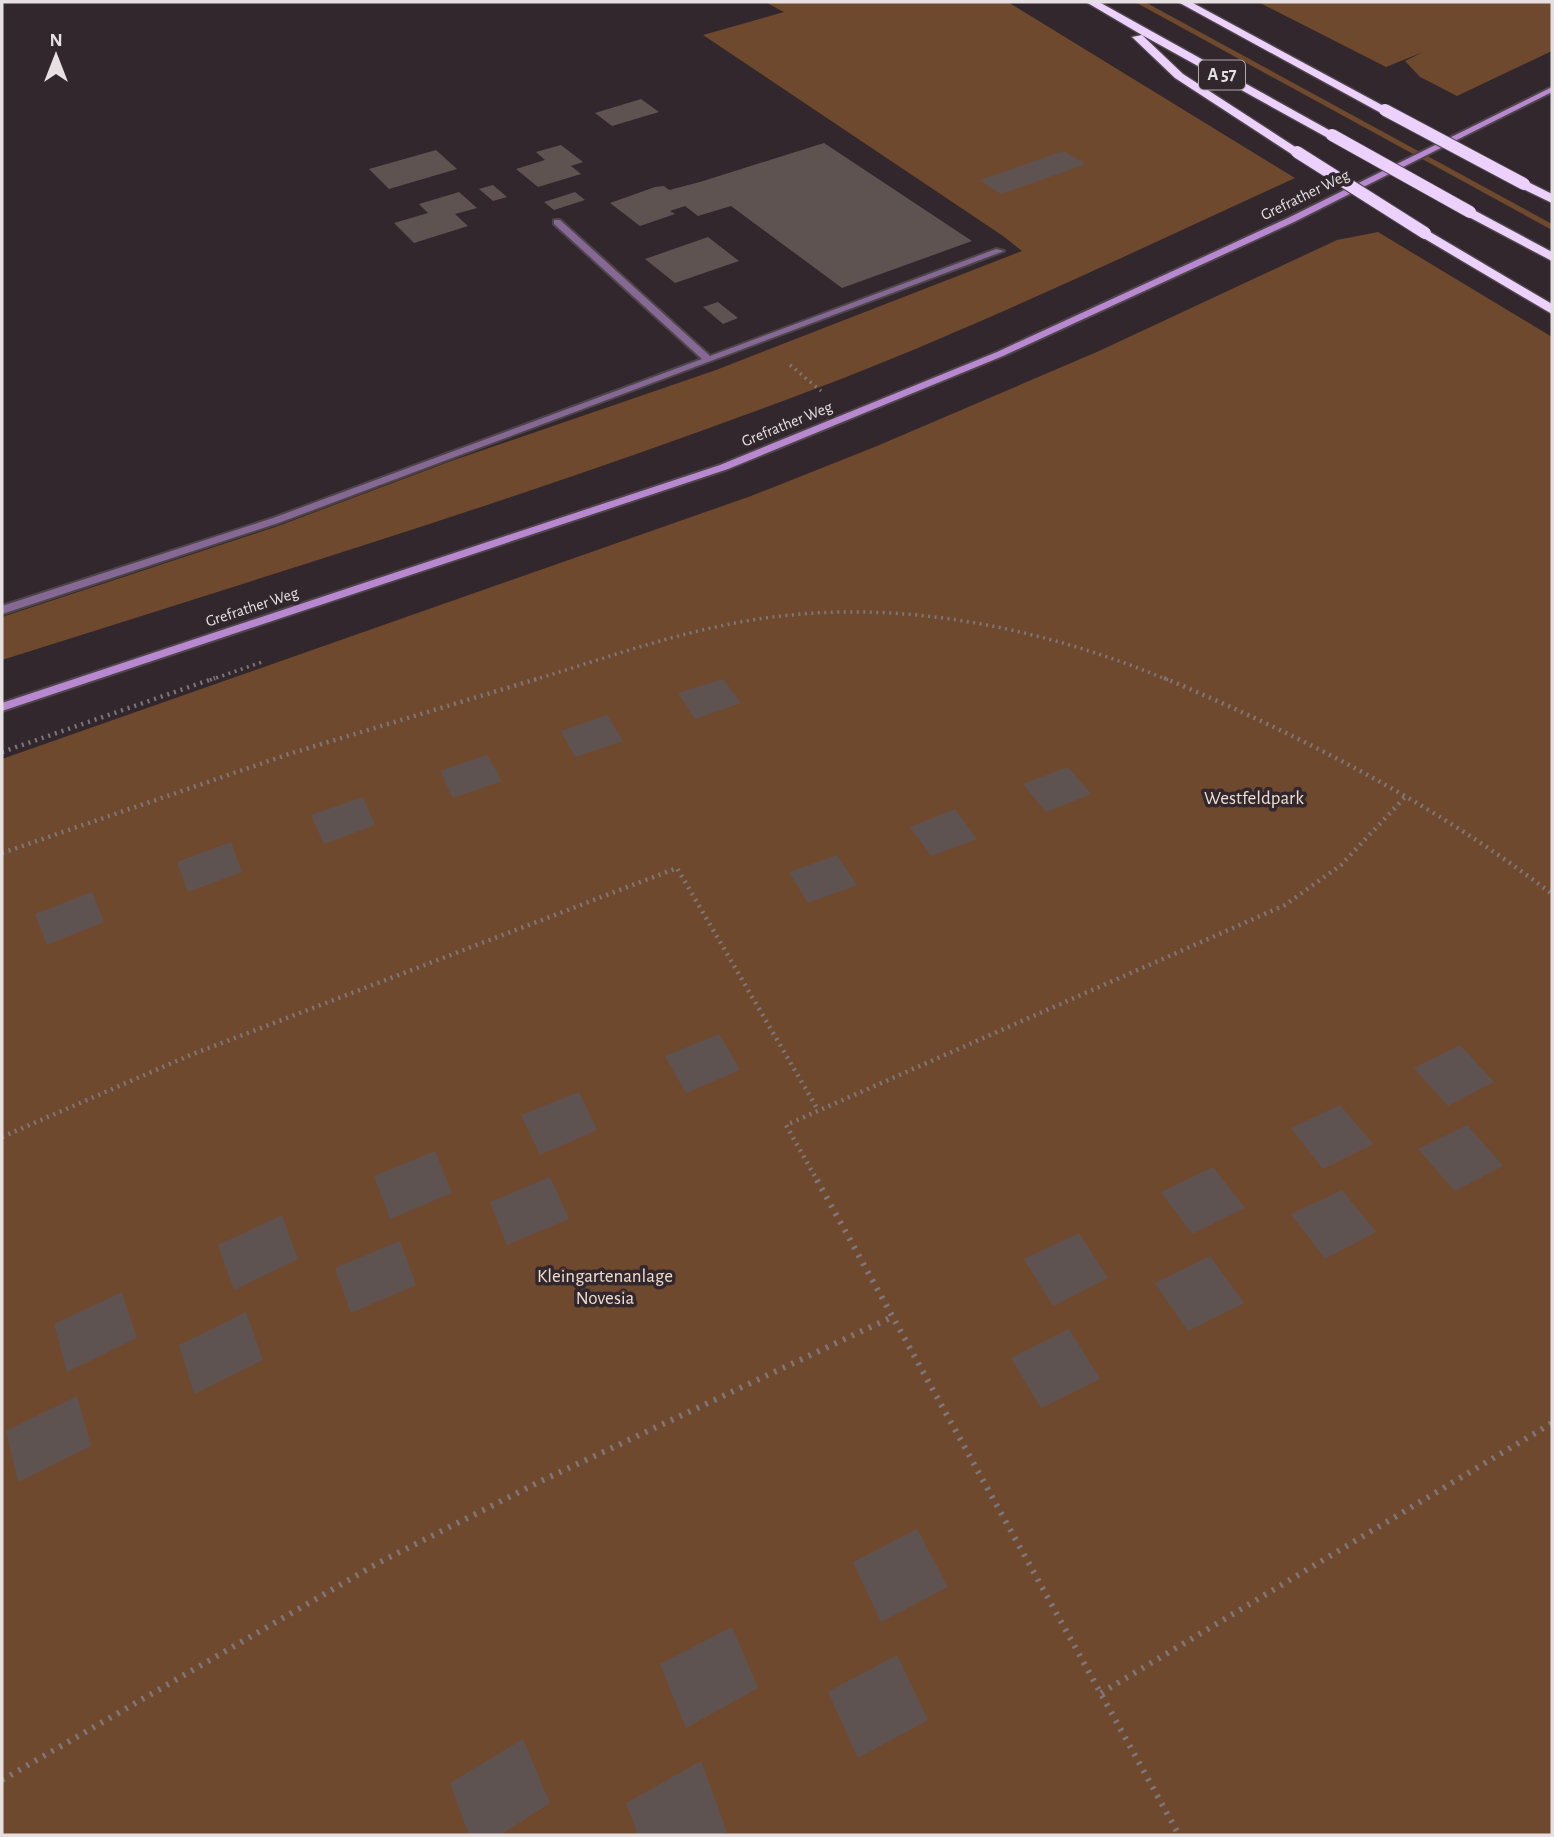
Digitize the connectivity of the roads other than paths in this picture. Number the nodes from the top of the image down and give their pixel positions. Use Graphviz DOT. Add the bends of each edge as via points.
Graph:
graph roads {
  1 [pos="1091,2"];
  2 [pos="1182,2"];
  3 [pos="1113,14"];
  4 [pos="1552,89"];
  5 [pos="1552,200"];
  6 [pos="556,222"];
  7 [pos="999,251"];
  8 [pos="1552,257"];
  9 [pos="1552,310"];
  10 [pos="709,360"];
  11 [pos="2,610"];
  12 [pos="2,707"];
  1 -- 3 [label="highway, A 57"];
  2 -- 5 [label="highway, A 57, bridge"];
  3 -- 8 [label="highway, A 57, bridge"];
  3 -- 9 [label="highway, A 57, bridge" via="1179,76"];
  4 -- 12 [label="main road, Grefrather Weg" via="1291,220 1000,354 724,467"];
  6 -- 10 [label="lane"];
  7 -- 10 [label="lane"];
  10 -- 11 [label="lane" via="277,520"];
}
